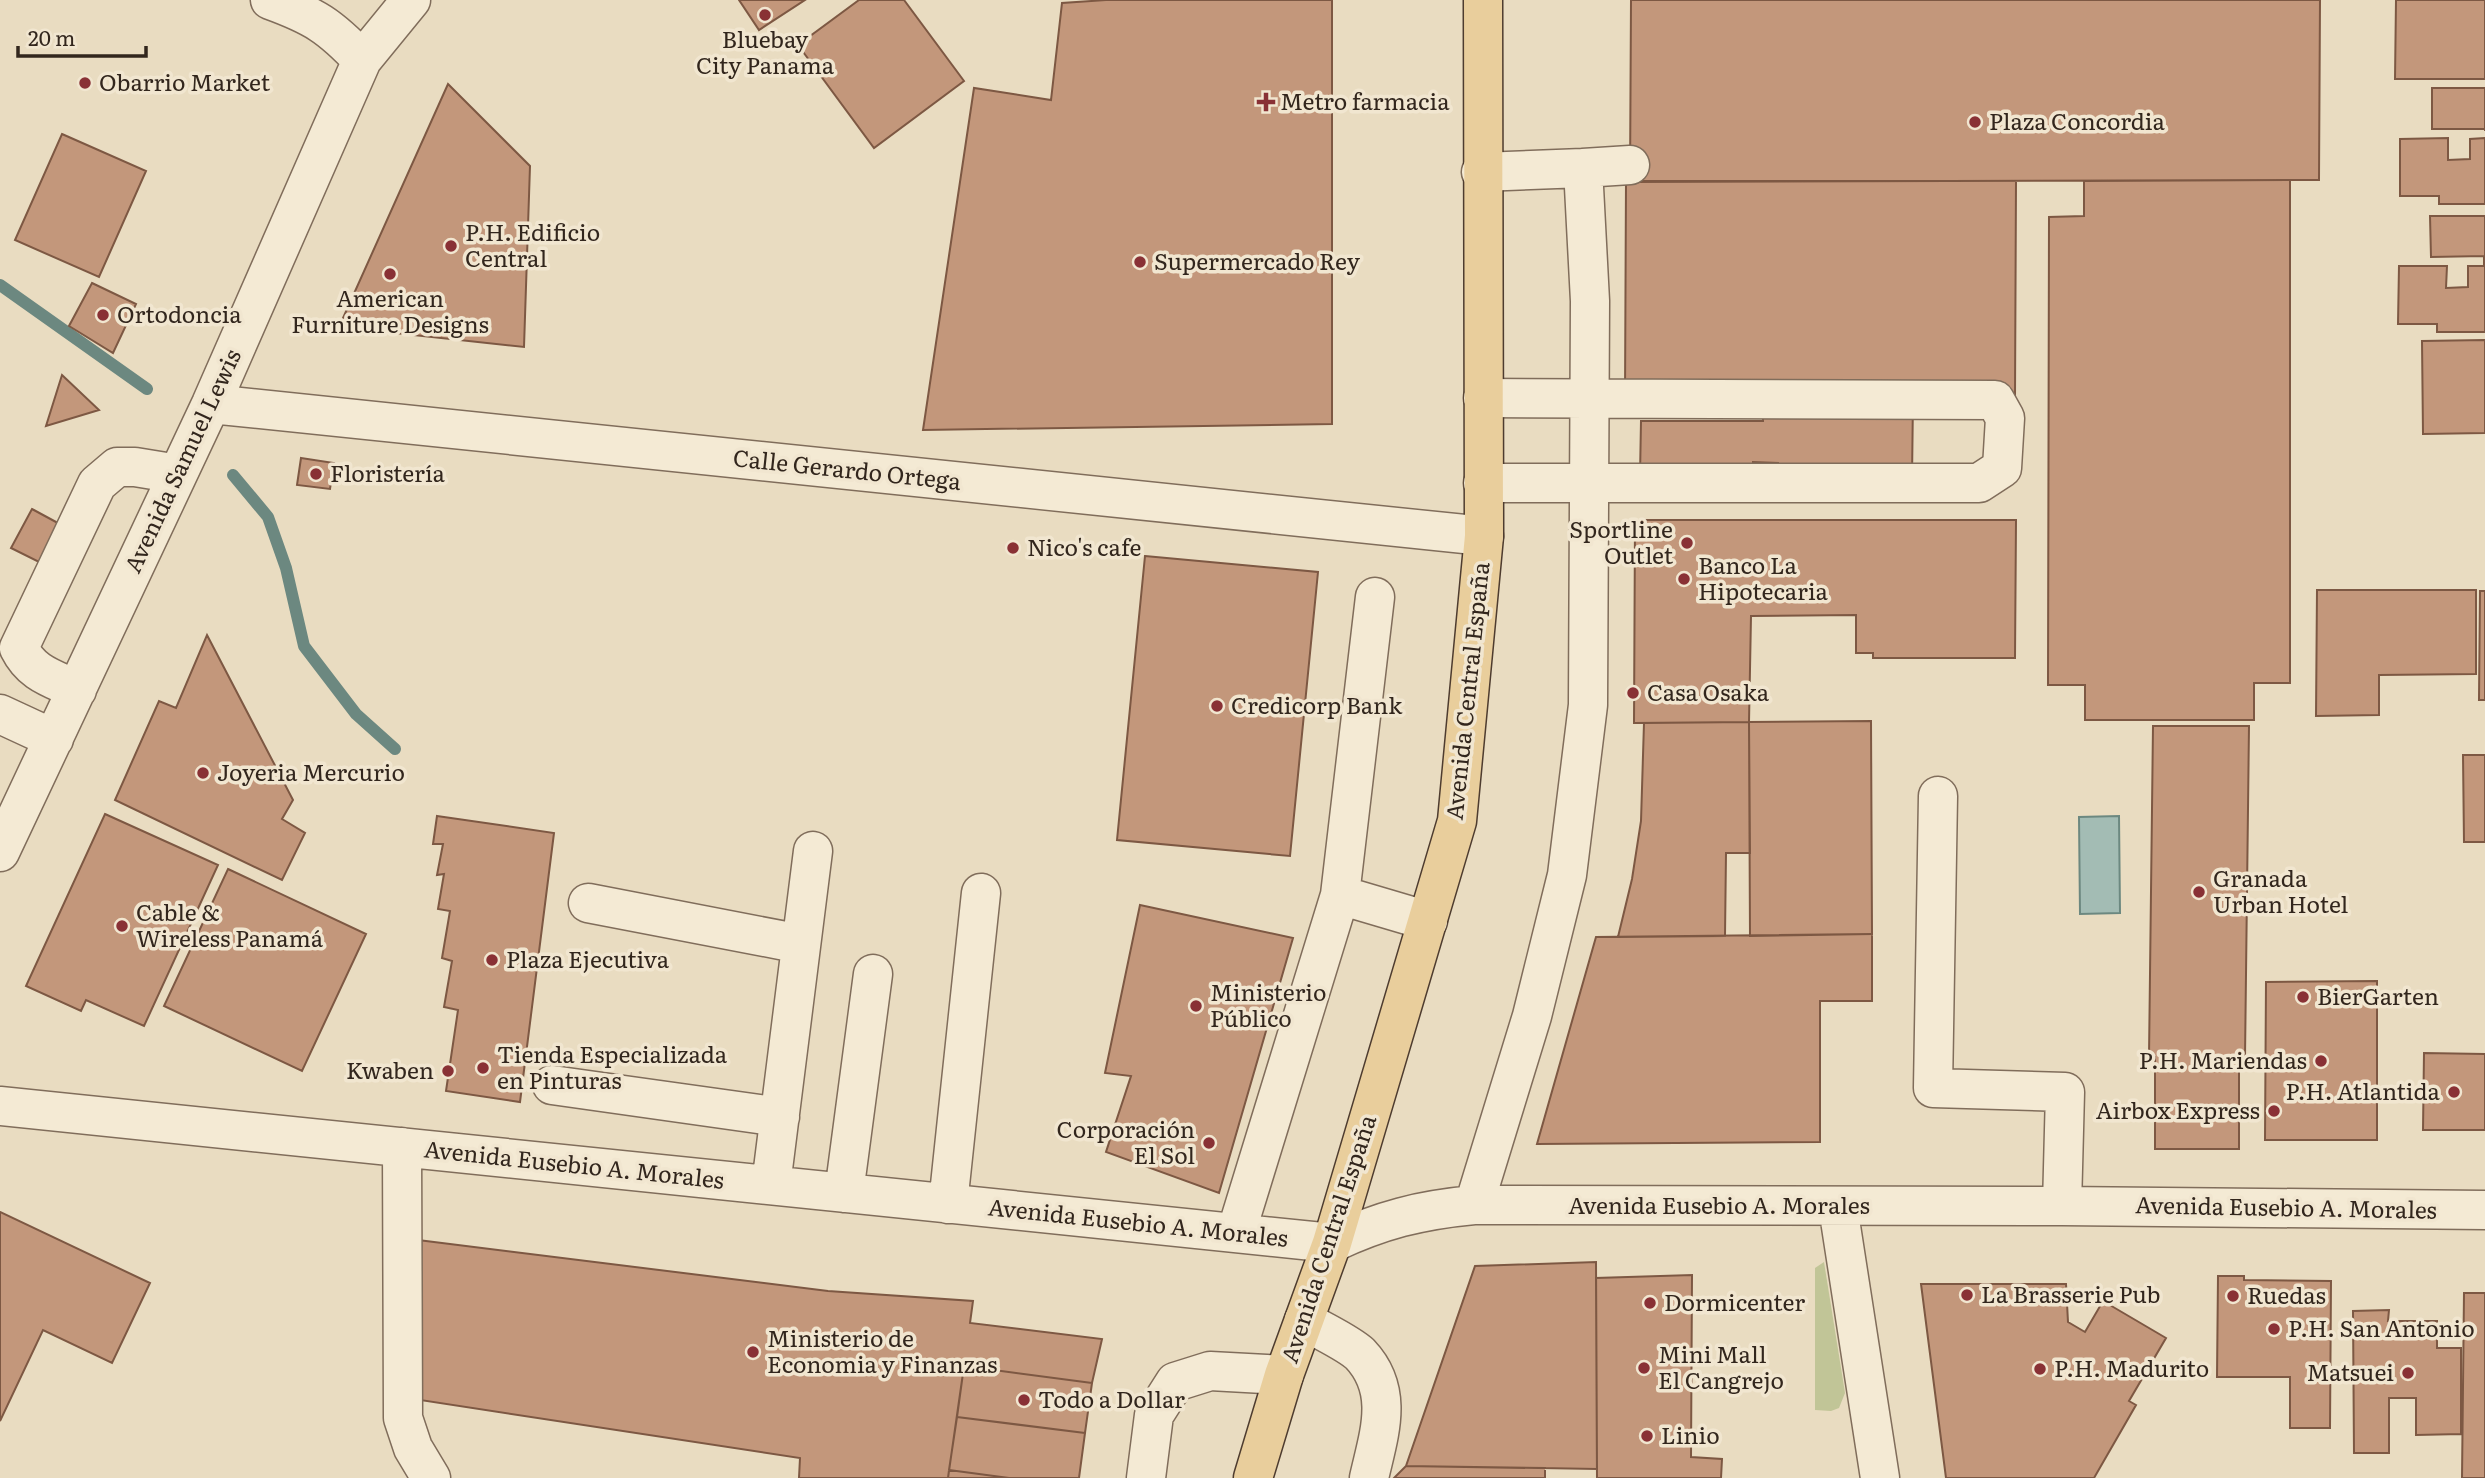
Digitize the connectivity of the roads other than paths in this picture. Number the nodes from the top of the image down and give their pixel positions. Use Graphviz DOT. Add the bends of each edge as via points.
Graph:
graph roads {
  1 [pos="270,0"];
  2 [pos="411,0"];
  3 [pos="1483,0"];
  4 [pos="362,60"];
  5 [pos="1630,165"];
  6 [pos="1583,168"];
  7 [pos="1481,172"];
  8 [pos="1483,398"];
  9 [pos="1589,398"];
  10 [pos="211,404"];
  11 [pos="178,474"];
  12 [pos="1483,482"];
  13 [pos="1588,484"];
  14 [pos="1483,536"];
  15 [pos="1375,597"];
  16 [pos="76,690"];
  17 [pos="0,714"];
  18 [pos="54,739"];
  19 [pos="1938,796"];
  20 [pos="813,851"];
  21 [pos="0,852"];
  22 [pos="981,893"];
  23 [pos="1340,895"];
  24 [pos="588,903"];
  25 [pos="1428,921"];
  26 [pos="801,944"];
  27 [pos="873,974"];
  28 [pos="552,1086"];
  29 [pos="0,1106"];
  30 [pos="780,1117"];
  31 [pos="402,1147"];
  32 [pos="771,1185"];
  33 [pos="844,1193"];
  34 [pos="948,1204"];
  35 [pos="1474,1205"];
  36 [pos="2062,1206"];
  37 [pos="1838,1207"];
  38 [pos="2485,1210"];
  39 [pos="1236,1233"];
  40 [pos="1332,1243"];
  41 [pos="1304,1320"];
  42 [pos="1284,1375"];
  43 [pos="431,1478"];
  44 [pos="1146,1478"];
  45 [pos="1253,1478"];
  46 [pos="1369,1478"];
  47 [pos="1880,1478"];
  1 -- 4 [label="street" via="305,12 336,33"];
  2 -- 4 [label="street, Avenida Samuel Lewis"];
  3 -- 7 [label="main road, Avenida Central España"];
  4 -- 10 [label="street, Avenida Samuel Lewis"];
  5 -- 6 [label="street"];
  6 -- 7 [label="street"];
  6 -- 9 [label="street" via="1590,301"];
  7 -- 8 [label="main road, Avenida Central España"];
  8 -- 9 [label="street"];
  8 -- 12 [label="main road, Avenida Central España"];
  9 -- 13 [label="street"];
  9 -- 13 [label="street" via="1995,400 2005,418 2002,468 1979,483"];
  10 -- 11 [label="street, Avenida Samuel Lewis"];
  10 -- 14 [label="street, Calle Gerardo Ortega"];
  11 -- 16 [label="street, Avenida Samuel Lewis"];
  11 -- 16 [label="street" via="117,467 97,484 19,648 35,671"];
  12 -- 13 [label="street"];
  12 -- 14 [label="main road, Avenida Central España"];
  13 -- 35 [label="street" via="1588,705 1567,875 1532,1016"];
  14 -- 25 [label="main road, Avenida Central España" via="1457,821"];
  15 -- 23 [label="street"];
  16 -- 18 [label="street, Avenida Samuel Lewis"];
  17 -- 18 [label="street"];
  18 -- 21 [label="street, Avenida Samuel Lewis"];
  19 -- 36 [label="street" via="1933,1088 2065,1092"];
  20 -- 26 [label="street"];
  22 -- 34 [label="street"];
  23 -- 25 [label="street"];
  23 -- 39 [label="street"];
  24 -- 26 [label="street"];
  25 -- 40 [label="main road, Avenida Central España"];
  26 -- 30 [label="street"];
  27 -- 33 [label="street"];
  28 -- 30 [label="street"];
  29 -- 31 [label="street, Avenida Eusebio A. Morales"];
  30 -- 32 [label="street"];
  31 -- 32 [label="street, Avenida Eusebio A. Morales"];
  31 -- 43 [label="street" via="403,1418"];
  32 -- 33 [label="street, Avenida Eusebio A. Morales"];
  33 -- 34 [label="street, Avenida Eusebio A. Morales"];
  34 -- 39 [label="street, Avenida Eusebio A. Morales"];
  35 -- 37 [label="street, Avenida Eusebio A. Morales"];
  35 -- 40 [label="street, Avenida Eusebio A. Morales" via="1400,1216"];
  36 -- 37 [label="street, Avenida Eusebio A. Morales"];
  36 -- 38 [label="street, Avenida Eusebio A. Morales"];
  37 -- 47 [label="street"];
  39 -- 40 [label="street, Avenida Eusebio A. Morales"];
  40 -- 41 [label="main road, Avenida Central España"];
  41 -- 42 [label="main road, Avenida Central España"];
  41 -- 46 [label="street" via="1359,1353 1379,1382 1382,1420"];
  42 -- 44 [label="street" via="1210,1370 1175,1382 1154,1415"];
  42 -- 45 [label="main road, Avenida Central España"];
}
